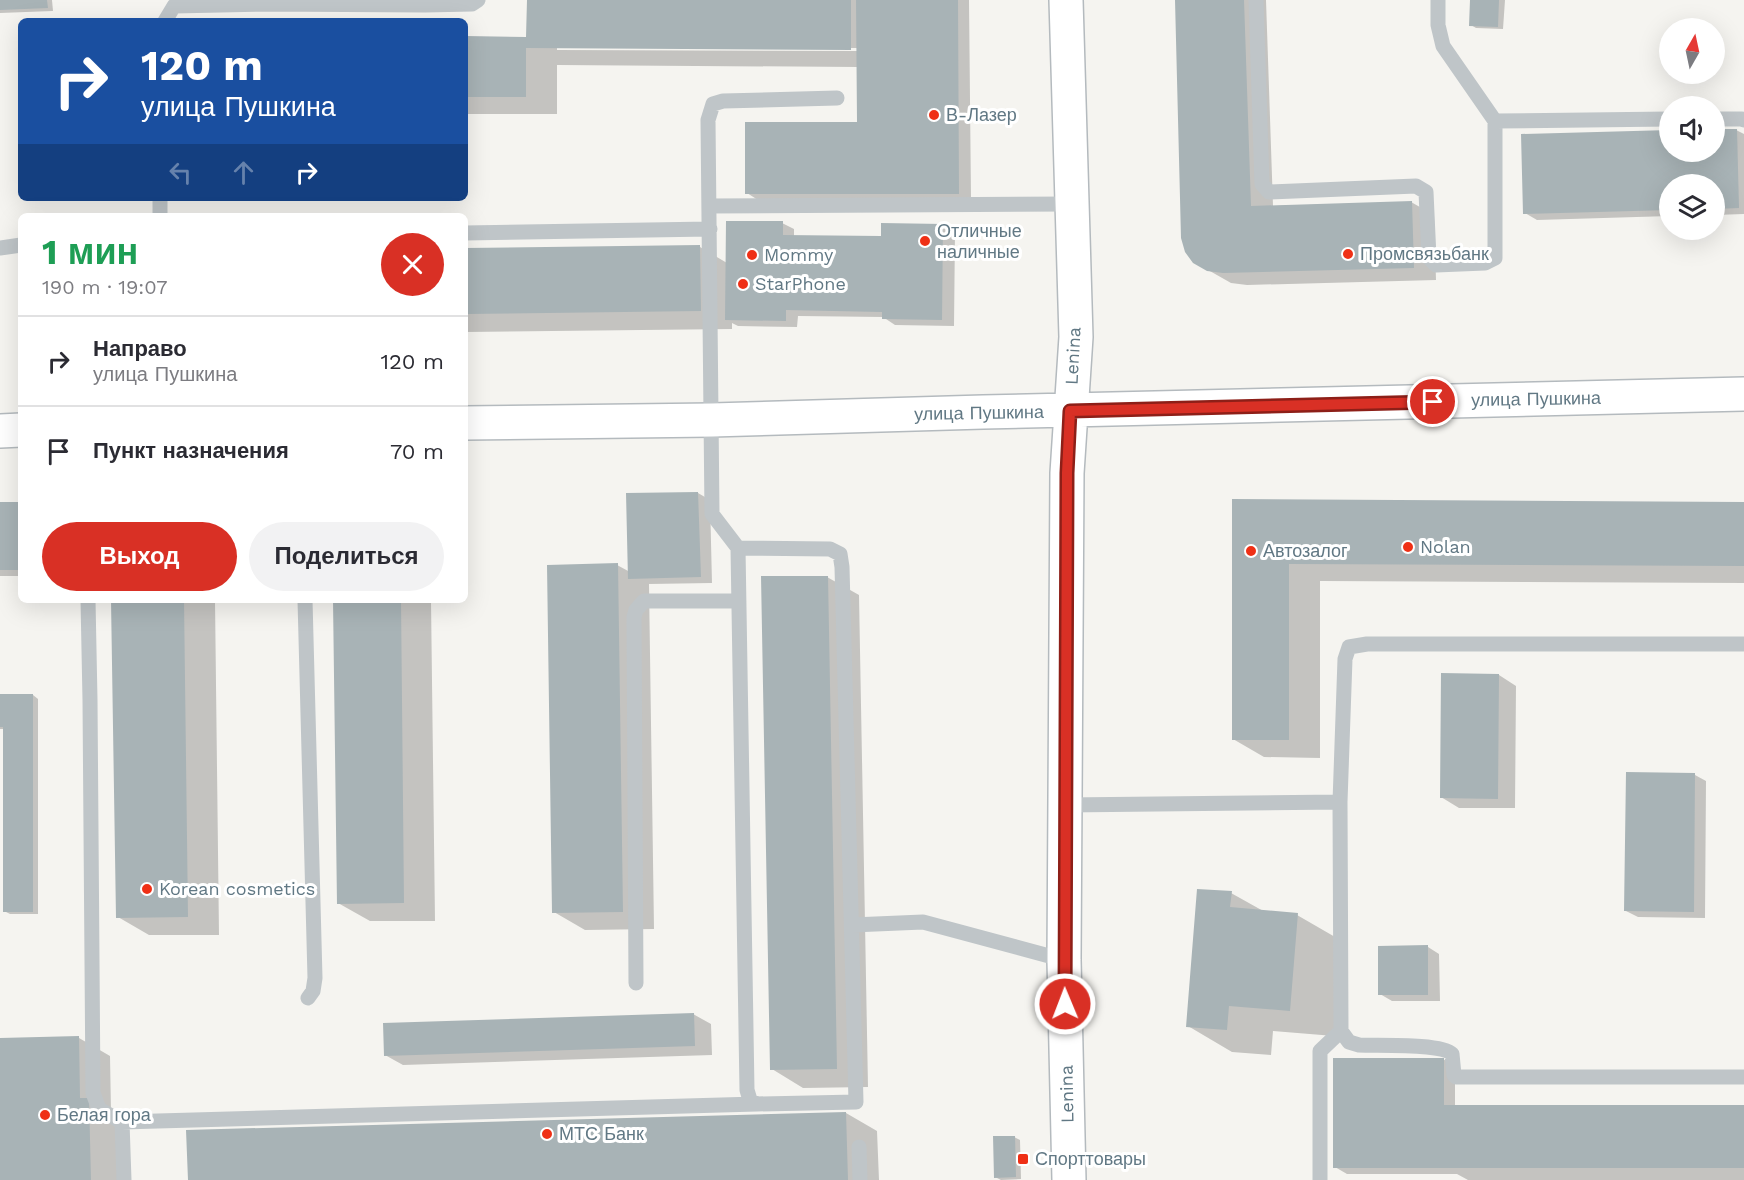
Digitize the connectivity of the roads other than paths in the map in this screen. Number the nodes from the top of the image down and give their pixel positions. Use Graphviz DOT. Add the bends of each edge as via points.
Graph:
graph roads {
  1 [pos="478,0"];
  2 [pos="1066,0"];
  3 [pos="1256,0"];
  4 [pos="1438,0"];
  5 [pos="263,2"];
  6 [pos="425,2"];
  7 [pos="167,18"];
  8 [pos="837,98"];
  9 [pos="1659,119"];
  10 [pos="1725,119"];
  11 [pos="1744,120"];
  12 [pos="1495,121"];
  13 [pos="1072,204"];
  14 [pos="709,206"];
  15 [pos="710,229"];
  16 [pos="468,233"];
  17 [pos="18,245"];
  18 [pos="0,248"];
  19 [pos="1744,394"];
  20 [pos="1070,411"];
  21 [pos="712,420"];
  22 [pos="468,423"];
  23 [pos="18,430"];
  24 [pos="0,431"];
  25 [pos="738,548"];
  26 [pos="739,601"];
  27 [pos="88,603"];
  28 [pos="305,603"];
  29 [pos="1744,644"];
  30 [pos="1340,802"];
  31 [pos="1065,805"];
  32 [pos="852,925"];
  33 [pos="1064,960"];
  34 [pos="636,983"];
  35 [pos="308,998"];
  36 [pos="1341,1032"];
  37 [pos="1744,1077"];
  38 [pos="757,1104"];
  39 [pos="122,1122"];
  40 [pos="859,1147"];
  41 [pos="124,1180"];
  42 [pos="860,1180"];
  43 [pos="1069,1180"];
  44 [pos="1320,1180"];
  1 -- 6 [label="lane" via="472,4"];
  2 -- 13 [label="main road, Lenina"];
  3 -- 12 [label="lane" via="1262,184 1269,192 1416,186 1426,192 1429,258 1436,265 1485,263 1496,258"];
  4 -- 12 [label="lane" via="1443,46"];
  5 -- 6 [label="lane"];
  5 -- 7 [label="lane" via="174,6"];
  8 -- 14 [label="lane" via="712,104 708,120"];
  9 -- 12 [label="lane"];
  10 -- 11 [label="lane"];
  13 -- 14 [label="lane"];
  13 -- 20 [label="main road, Lenina" via="1076,337"];
  14 -- 15 [label="lane"];
  15 -- 16 [label="lane"];
  15 -- 21 [label="lane"];
  17 -- 18 [label="lane"];
  19 -- 20 [label="main road, улица Пушкина"];
  20 -- 21 [label="main road, улица Пушкина"];
  20 -- 31 [label="main road, Lenina"];
  21 -- 22 [label="main road, улица Пушкина"];
  21 -- 25 [label="lane" via="712,514"];
  23 -- 24 [label="main road"];
  25 -- 26 [label="lane"];
  25 -- 32 [label="lane" via="830,549 840,554"];
  26 -- 34 [label="lane" via="644,602 634,617"];
  26 -- 38 [label="lane" via="747,1090 750,1100"];
  27 -- 39 [label="lane" via="93,1093 99,1109"];
  28 -- 35 [label="lane" via="315,978"];
  29 -- 30 [label="lane" via="1349,647 1344,659"];
  30 -- 31 [label="lane"];
  30 -- 36 [label="lane"];
  31 -- 33 [label="main road, Lenina"];
  32 -- 33 [label="lane" via="923,922"];
  32 -- 38 [label="lane" via="856,1102"];
  33 -- 43 [label="main road, Lenina"];
  36 -- 37 [label="lane" via="1349,1042 1359,1045 1448,1050 1456,1077"];
  36 -- 44 [label="lane" via="1320,1051"];
  38 -- 39 [label="lane"];
  39 -- 41 [label="lane"];
  40 -- 42 [label="lane"];
}
